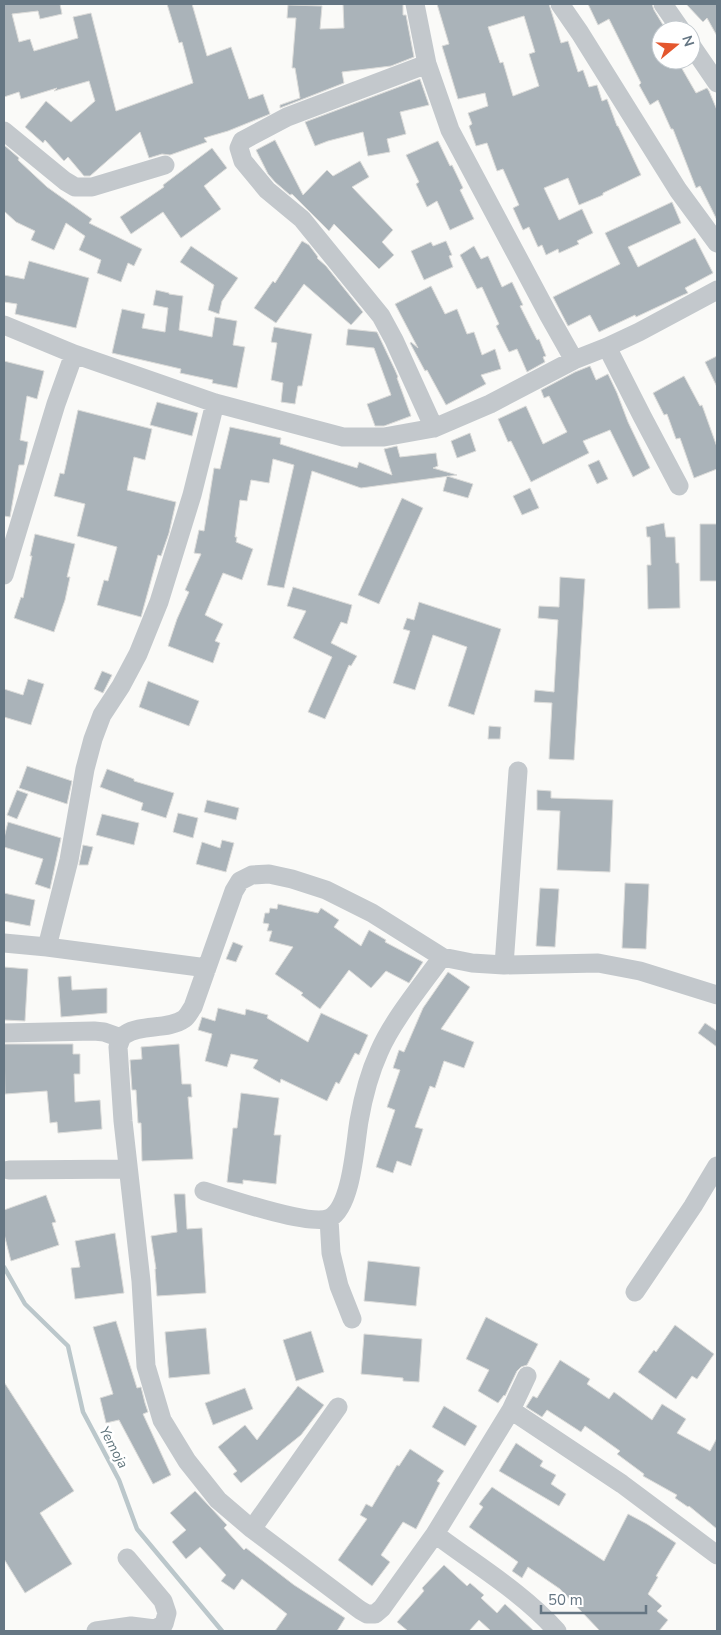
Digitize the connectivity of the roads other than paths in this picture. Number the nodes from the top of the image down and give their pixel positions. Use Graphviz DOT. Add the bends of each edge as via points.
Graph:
graph roads {
  1 [pos="415,4"];
  2 [pos="560,4"];
  3 [pos="663,4"];
  4 [pos="674,20"];
  5 [pos="701,60"];
  6 [pos="427,64"];
  7 [pos="717,83"];
  8 [pos="4,131"];
  9 [pos="165,164"];
  10 [pos="717,243"];
  11 [pos="717,290"];
  12 [pos="4,325"];
  13 [pos="607,347"];
  14 [pos="74,354"];
  15 [pos="574,360"];
  16 [pos="215,403"];
  17 [pos="434,428"];
  18 [pos="679,486"];
  19 [pos="4,574"];
  20 [pos="518,772"];
  21 [pos="4,943"];
  22 [pos="47,947"];
  23 [pos="442,956"];
  24 [pos="504,965"];
  25 [pos="207,968"];
  26 [pos="717,995"];
  27 [pos="4,1033"];
  28 [pos="121,1038"];
  29 [pos="717,1166"];
  30 [pos="128,1169"];
  31 [pos="9,1170"];
  32 [pos="204,1191"];
  33 [pos="329,1219"];
  34 [pos="634,1292"];
  35 [pos="352,1319"];
  36 [pos="527,1376"];
  37 [pos="338,1407"];
  38 [pos="511,1410"];
  39 [pos="252,1529"];
  40 [pos="434,1534"];
  41 [pos="717,1555"];
  42 [pos="127,1558"];
  43 [pos="96,1631"];
  44 [pos="557,1631"];
  1 -- 6 [label="street"];
  2 -- 10 [label="street" via="678,190"];
  3 -- 4 [label="street"];
  5 -- 7 [label="street"];
  6 -- 15 [label="street" via="450,130"];
  6 -- 17 [label="street" via="287,117 242,140 239,148 243,161 267,190 302,219 381,316"];
  8 -- 9 [label="street" via="64,181 75,186 92,187"];
  11 -- 13 [label="street"];
  12 -- 14 [label="street"];
  13 -- 15 [label="street"];
  13 -- 18 [label="street"];
  14 -- 16 [label="street"];
  14 -- 19 [label="street"];
  15 -- 17 [label="street" via="490,404"];
  16 -- 17 [label="street" via="343,437 384,437"];
  16 -- 22 [label="street" via="192,495 159,602 138,654 102,715 93,739"];
  20 -- 24 [label="street"];
  21 -- 22 [label="street"];
  22 -- 25 [label="street"];
  23 -- 24 [label="street" via="472,963"];
  23 -- 25 [label="street" via="372,913 326,890 268,874 252,875 240,881"];
  23 -- 33 [label="street" via="379,1050 359,1120 352,1172 337,1212"];
  24 -- 26 [label="street" via="598,963 640,971"];
  25 -- 28 [label="street" via="186,1017 161,1027 126,1033"];
  27 -- 28 [label="street" via="94,1031"];
  28 -- 30 [label="street" via="118,1047"];
  29 -- 34 [label="street"];
  30 -- 31 [label="street"];
  30 -- 39 [label="street" via="141,1281 146,1366 162,1420 187,1461 218,1500"];
  32 -- 33 [label="street" via="266,1211"];
  33 -- 35 [label="street" via="339,1286"];
  36 -- 38 [label="street"];
  37 -- 39 [label="street"];
  38 -- 40 [label="street"];
  38 -- 41 [label="street" via="622,1484"];
  39 -- 40 [label="street" via="367,1614 375,1614 382,1608"];
  40 -- 44 [label="street" via="517,1594"];
  42 -- 43 [label="street" via="163,1601 167,1613 164,1624 155,1628 131,1626"];
}
